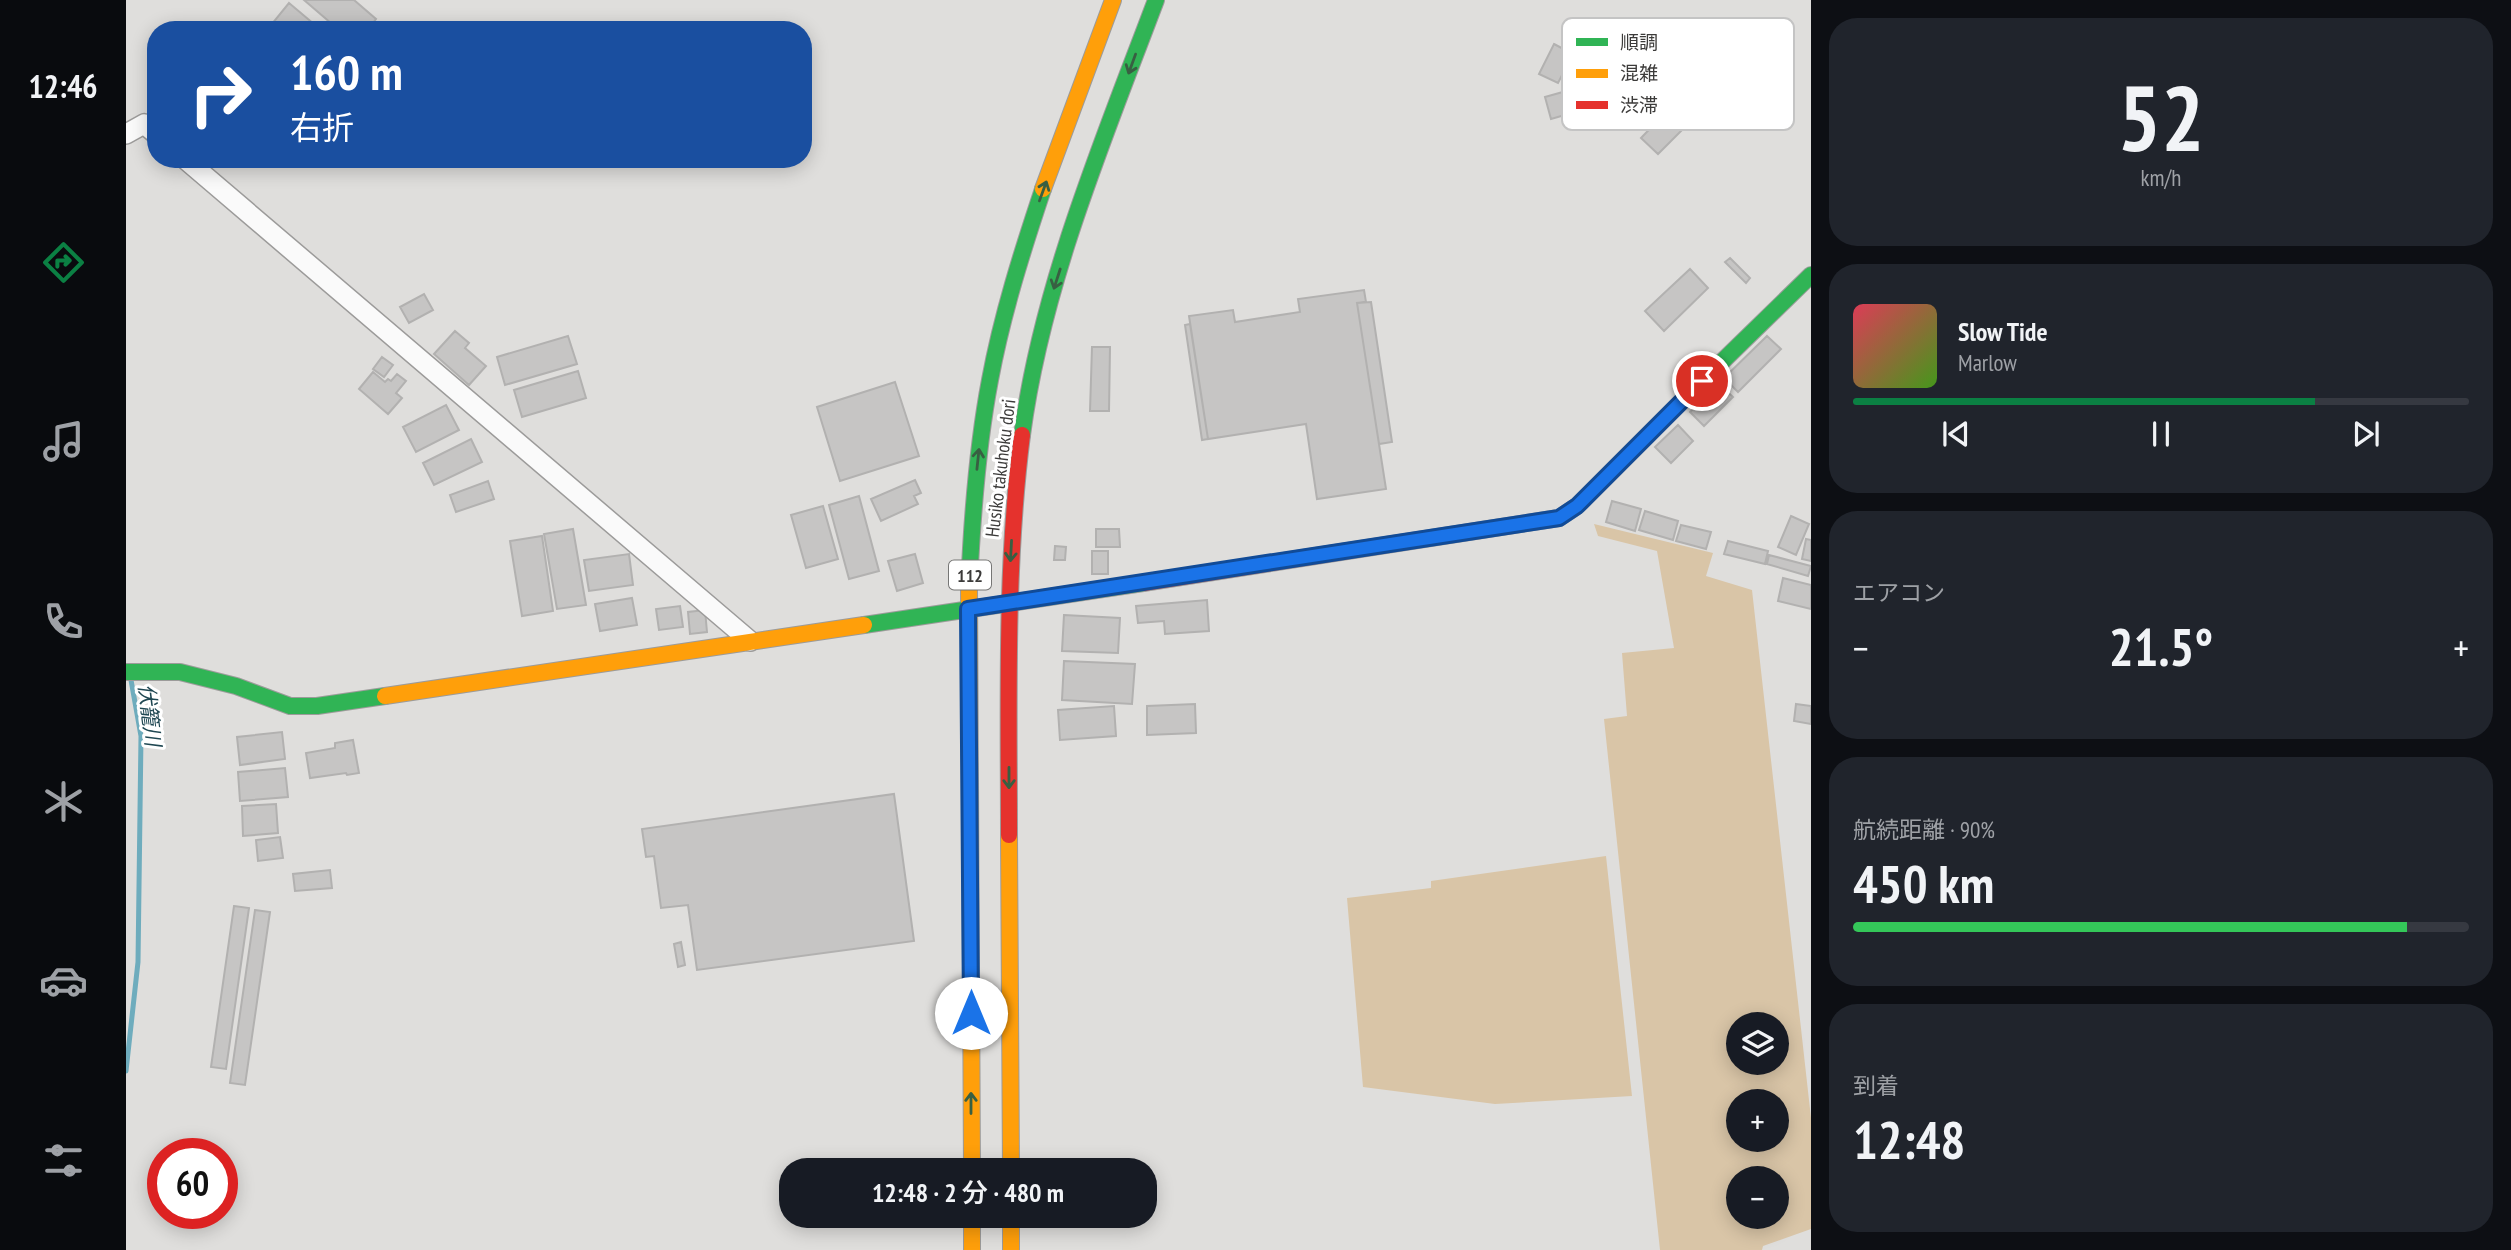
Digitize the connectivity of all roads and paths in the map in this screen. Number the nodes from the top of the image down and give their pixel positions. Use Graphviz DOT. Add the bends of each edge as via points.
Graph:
graph roads {
  1 [pos="1113,0"];
  2 [pos="1156,0"];
  3 [pos="147,126"];
  4 [pos="126,134"];
  5 [pos="196,168"];
  6 [pos="1811,275"];
  7 [pos="1008,604"];
  8 [pos="968,609"];
  9 [pos="750,641"];
  10 [pos="126,671"];
  11 [pos="972,1158"];
  12 [pos="1011,1158"];
  13 [pos="972,1228"];
  14 [pos="1011,1228"];
  15 [pos="972,1250"];
  16 [pos="1011,1250"];
  8 -- 1 [label="main road, Husiko takuhoku dori / 112, one-way" via="979,449 1005,314 1030,228"];
  2 -- 7 [label="main road, Husiko takuhoku dori / 112, one-way" via="1054,287 1036,358 1013,507"];
  3 -- 4 [label="street"];
  5 -- 9 [label="street"];
  6 -- 7 [label="main road" via="1577,506 1559,518"];
  7 -- 8 [label="main road"];
  7 -- 12 [label="main road, Husiko takuhoku dori / 112, one-way"];
  8 -- 9 [label="main road"];
  11 -- 8 [label="main road, Husiko takuhoku dori / 112, one-way"];
  9 -- 10 [label="main road" via="317,706 290,706 180,671"];
  13 -- 15 [label="main road"];
  14 -- 16 [label="main road"];
}
